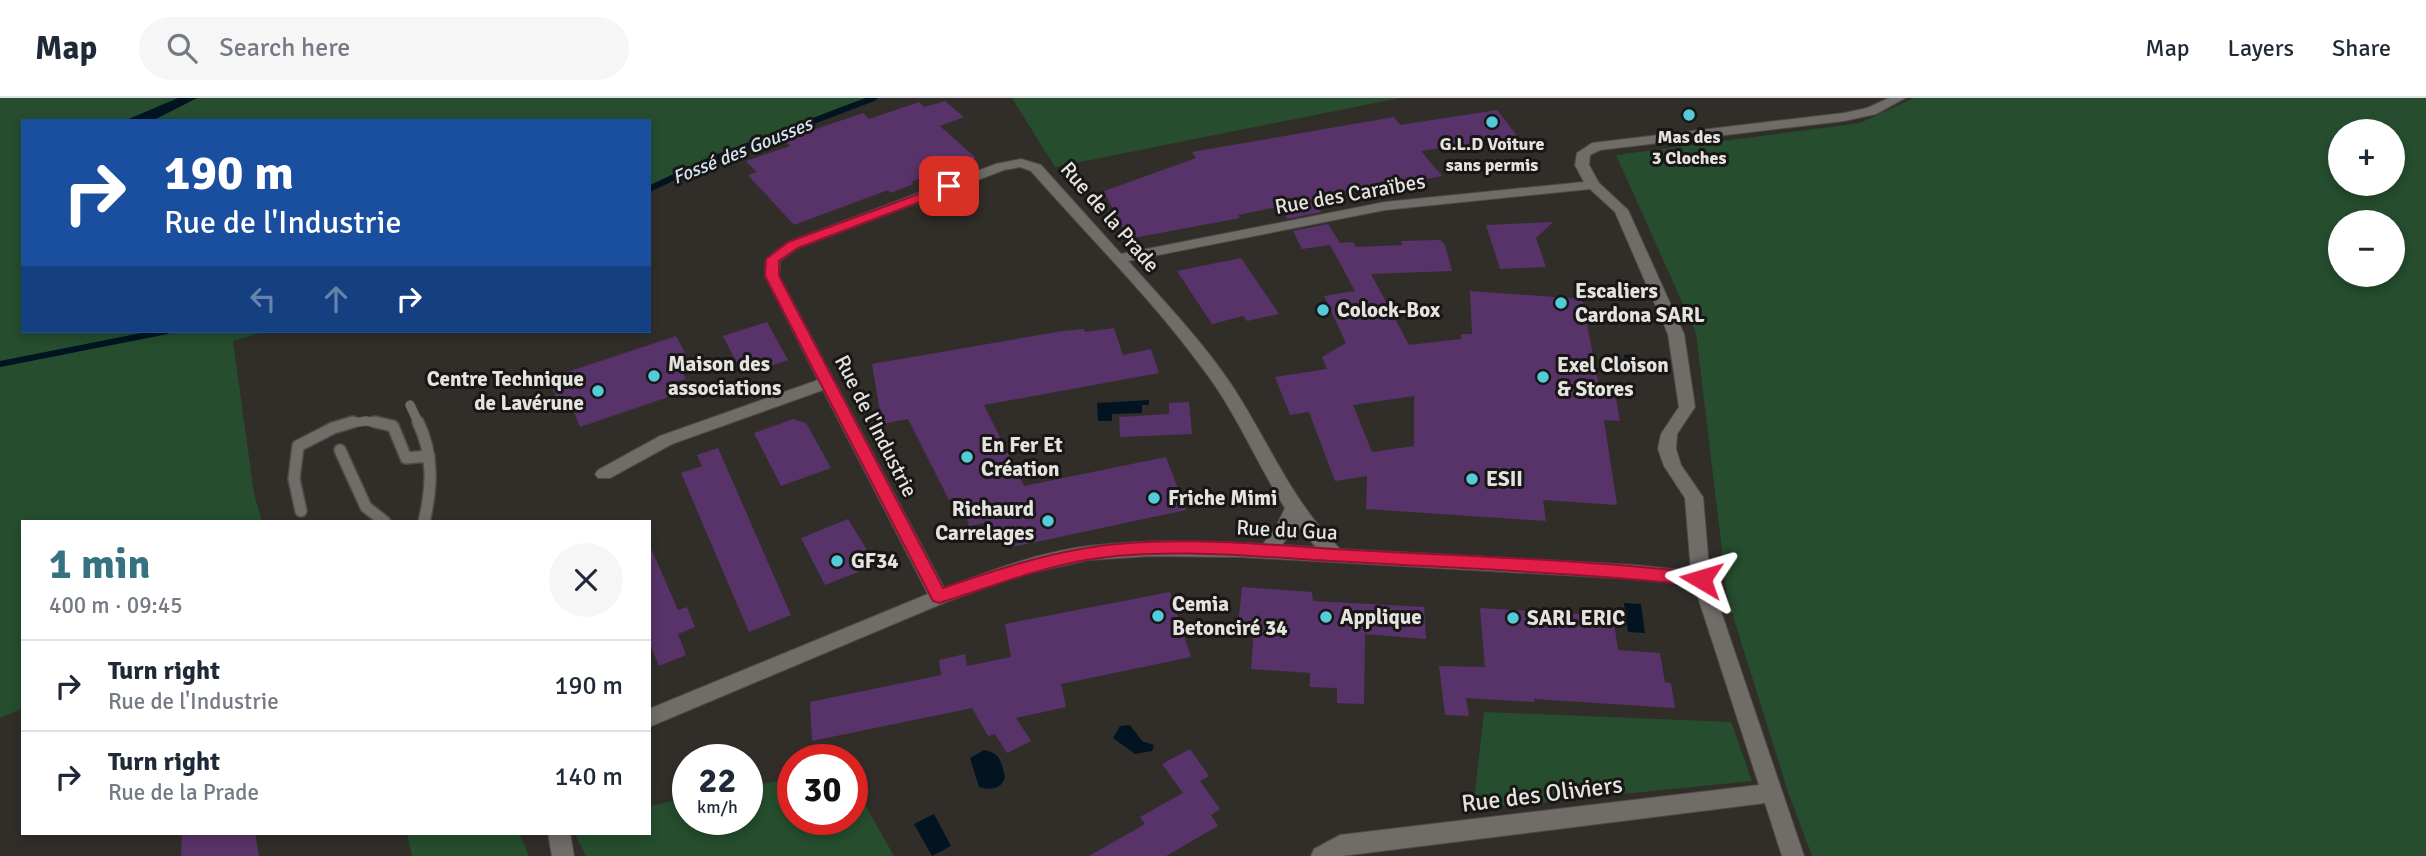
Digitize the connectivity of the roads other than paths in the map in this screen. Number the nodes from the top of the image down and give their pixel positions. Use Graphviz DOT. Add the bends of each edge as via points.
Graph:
graph roads {
  1 [pos="1899,98"];
  2 [pos="1593,185"];
  3 [pos="1116,259"];
  4 [pos="772,276"];
  5 [pos="828,382"];
  6 [pos="410,405"];
  7 [pos="340,450"];
  8 [pos="429,456"];
  9 [pos="604,474"];
  10 [pos="1293,509"];
  11 [pos="301,511"];
  12 [pos="382,520"];
  13 [pos="425,520"];
  14 [pos="1267,552"];
  15 [pos="1335,555"];
  16 [pos="1701,579"];
  17 [pos="939,597"];
  18 [pos="651,717"];
  19 [pos="1771,793"];
  20 [pos="559,835"];
  21 [pos="564,856"];
  22 [pos="1322,856"];
  23 [pos="1793,856"];
  1 -- 2 [label="street" via="1844,117 1597,146 1584,153 1581,165"];
  2 -- 3 [label="street, Rue des Caraïbes" via="1385,206"];
  2 -- 16 [label="street" via="1620,210 1676,334 1687,407 1669,434 1667,449 1673,466 1695,496"];
  3 -- 4 [label="street, Rue de la Prade" via="1036,168 1021,163 793,245 773,259"];
  3 -- 10 [label="street, Rue de la Prade" via="1210,366"];
  4 -- 5 [label="street, Rue de l'Industrie"];
  5 -- 9 [label="street" via="666,440"];
  5 -- 17 [label="street, Rue de l'Industrie"];
  6 -- 8 [label="lane"];
  7 -- 12 [label="lane" via="366,507"];
  8 -- 11 [label="lane" via="406,458 393,426 372,419 338,425 298,446 293,486"];
  8 -- 13 [label="lane" via="430,500"];
  10 -- 14 [label="street"];
  10 -- 15 [label="street, Rue de la Prade"];
  14 -- 15 [label="street, Rue du Gua"];
  14 -- 17 [label="street, Rue du Gua" via="1150,549 1088,554 1015,570"];
  15 -- 16 [label="street, Rue du Gua"];
  16 -- 19 [label="street"];
  17 -- 18 [label="street, Rue du Gua"];
  19 -- 22 [label="street, Rue des Oliviers" via="1340,845"];
  19 -- 23 [label="street"];
  20 -- 21 [label="street"];
}
